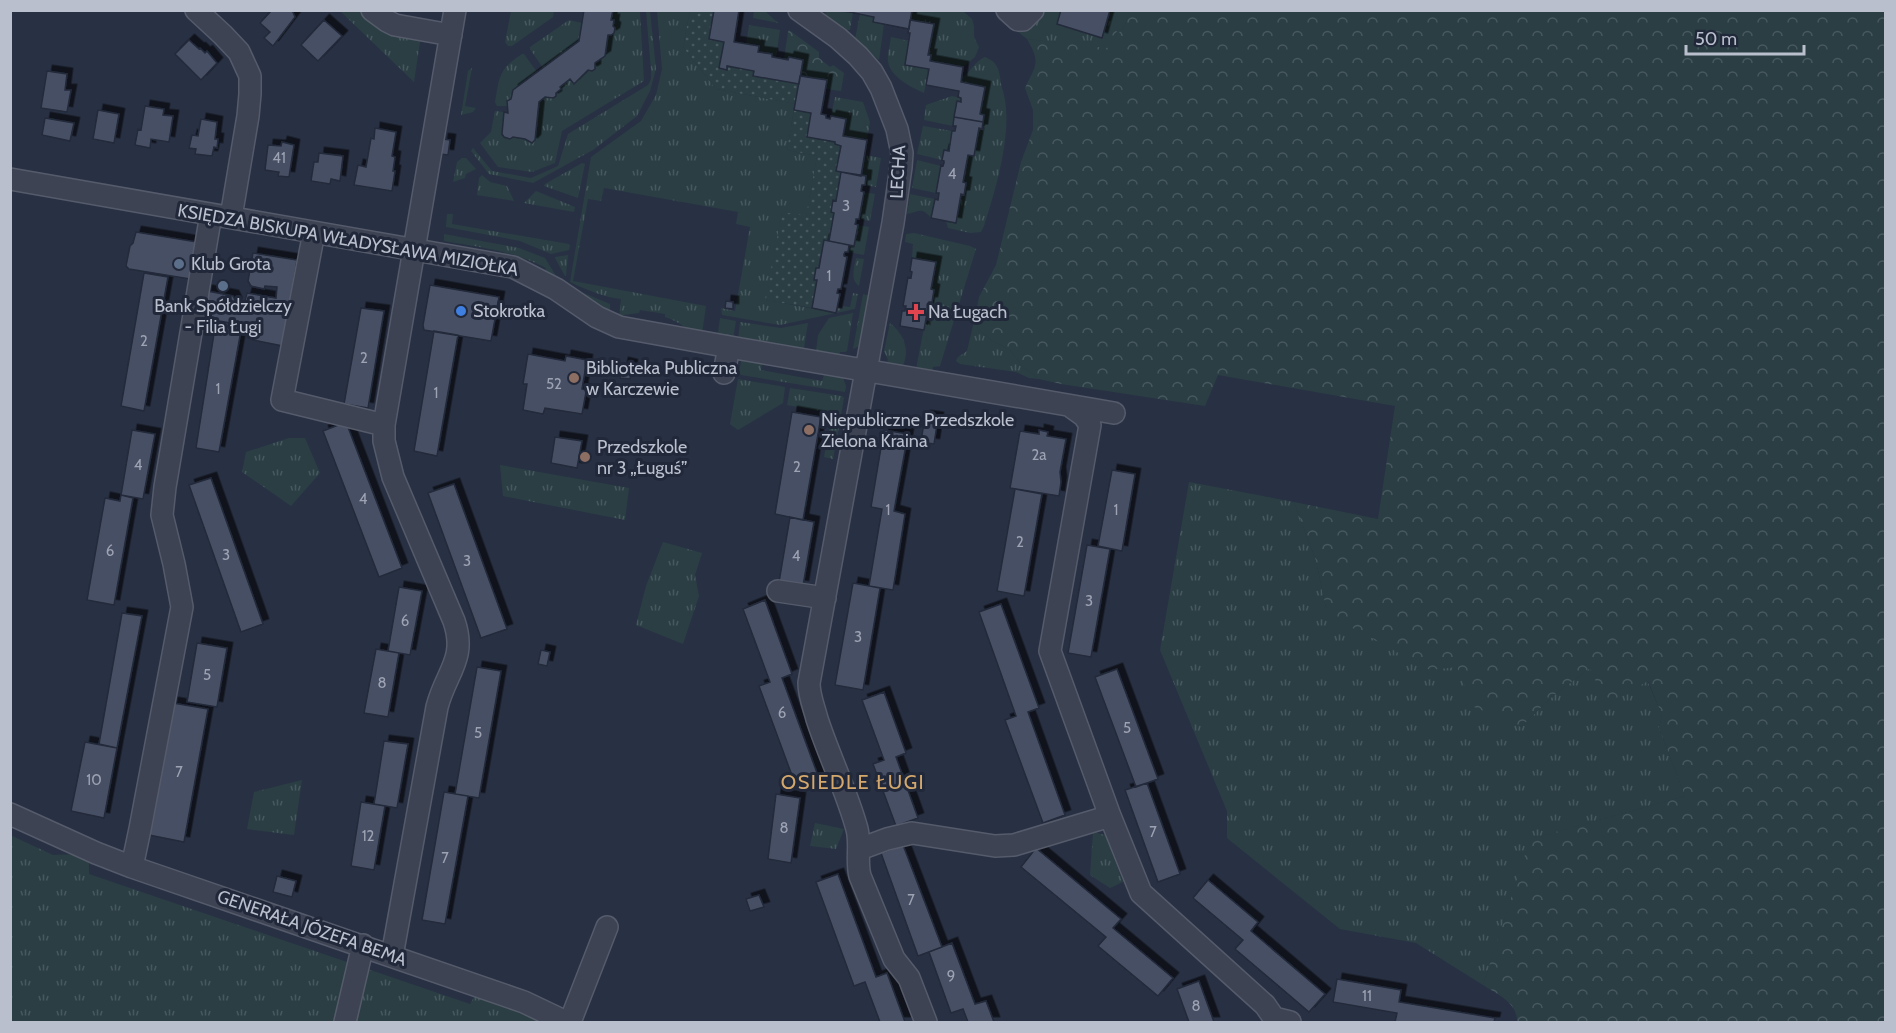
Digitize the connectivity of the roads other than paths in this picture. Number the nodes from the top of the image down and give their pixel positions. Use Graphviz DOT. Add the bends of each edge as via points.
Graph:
graph roads {
  1 [pos="196,10"];
  2 [pos="372,10"];
  3 [pos="455,10"];
  4 [pos="800,10"];
  5 [pos="1006,10"];
  6 [pos="1033,10"];
  7 [pos="451,35"];
  8 [pos="10,179"];
  9 [pos="221,215"];
  10 [pos="314,232"];
  11 [pos="414,249"];
  12 [pos="729,347"];
  13 [pos="866,370"];
  14 [pos="724,373"];
  15 [pos="1069,405"];
  16 [pos="1114,413"];
  17 [pos="384,425"];
  18 [pos="777,591"];
  19 [pos="825,598"];
  20 [pos="10,814"];
  21 [pos="1110,816"];
  22 [pos="860,849"];
  23 [pos="132,867"];
  24 [pos="607,927"];
  25 [pos="363,945"];
  26 [pos="392,956"];
  27 [pos="1266,1014"];
  28 [pos="345,1023"];
  29 [pos="568,1023"];
  30 [pos="926,1023"];
  31 [pos="1290,1023"];
  1 -- 9 [label="street" via="239,52 250,76 248,116"];
  2 -- 7 [label="street" via="395,25"];
  3 -- 7 [label="street"];
  4 -- 13 [label="street, LECHA" via="849,47 872,72 900,139 901,167 893,222"];
  5 -- 6 [label="street" via="1018,20"];
  7 -- 11 [label="street"];
  8 -- 9 [label="street, KSIĘDZA BISKUPA WŁADYSŁAWA MIZIOŁKA"];
  9 -- 10 [label="street, KSIĘDZA BISKUPA WŁADYSŁAWA MIZIOŁKA"];
  9 -- 23 [label="street" via="165,487 162,514 182,607"];
  10 -- 11 [label="street, KSIĘDZA BISKUPA WŁADYSŁAWA MIZIOŁKA"];
  10 -- 17 [label="street" via="282,400"];
  11 -- 12 [label="street, KSIĘDZA BISKUPA WŁADYSŁAWA MIZIOŁKA" via="513,267 547,283 612,324"];
  11 -- 17 [label="street"];
  12 -- 13 [label="street, KSIĘDZA BISKUPA WŁADYSŁAWA MIZIOŁKA"];
  12 -- 14 [label="street"];
  13 -- 15 [label="street, KSIĘDZA BISKUPA WŁADYSŁAWA MIZIOŁKA"];
  13 -- 19 [label="street, LECHA"];
  15 -- 16 [label="street, KSIĘDZA BISKUPA WŁADYSŁAWA MIZIOŁKA"];
  15 -- 21 [label="street" via="1090,425 1050,651"];
  17 -- 26 [label="street" via="393,477 459,636 455,664 437,706"];
  18 -- 19 [label="street"];
  19 -- 22 [label="street, LECHA" via="809,691"];
  20 -- 23 [label="street, GENERAŁA JÓZEFA BEMA"];
  21 -- 22 [label="street" via="1014,845 995,846 912,833"];
  21 -- 27 [label="street" via="1141,894"];
  22 -- 30 [label="street, LECHA" via="860,876"];
  23 -- 25 [label="street, GENERAŁA JÓZEFA BEMA"];
  24 -- 29 [label="street"];
  25 -- 26 [label="street, GENERAŁA JÓZEFA BEMA"];
  25 -- 28 [label="street"];
  26 -- 29 [label="street, GENERAŁA JÓZEFA BEMA" via="524,1002"];
  27 -- 31 [label="street"];
}
